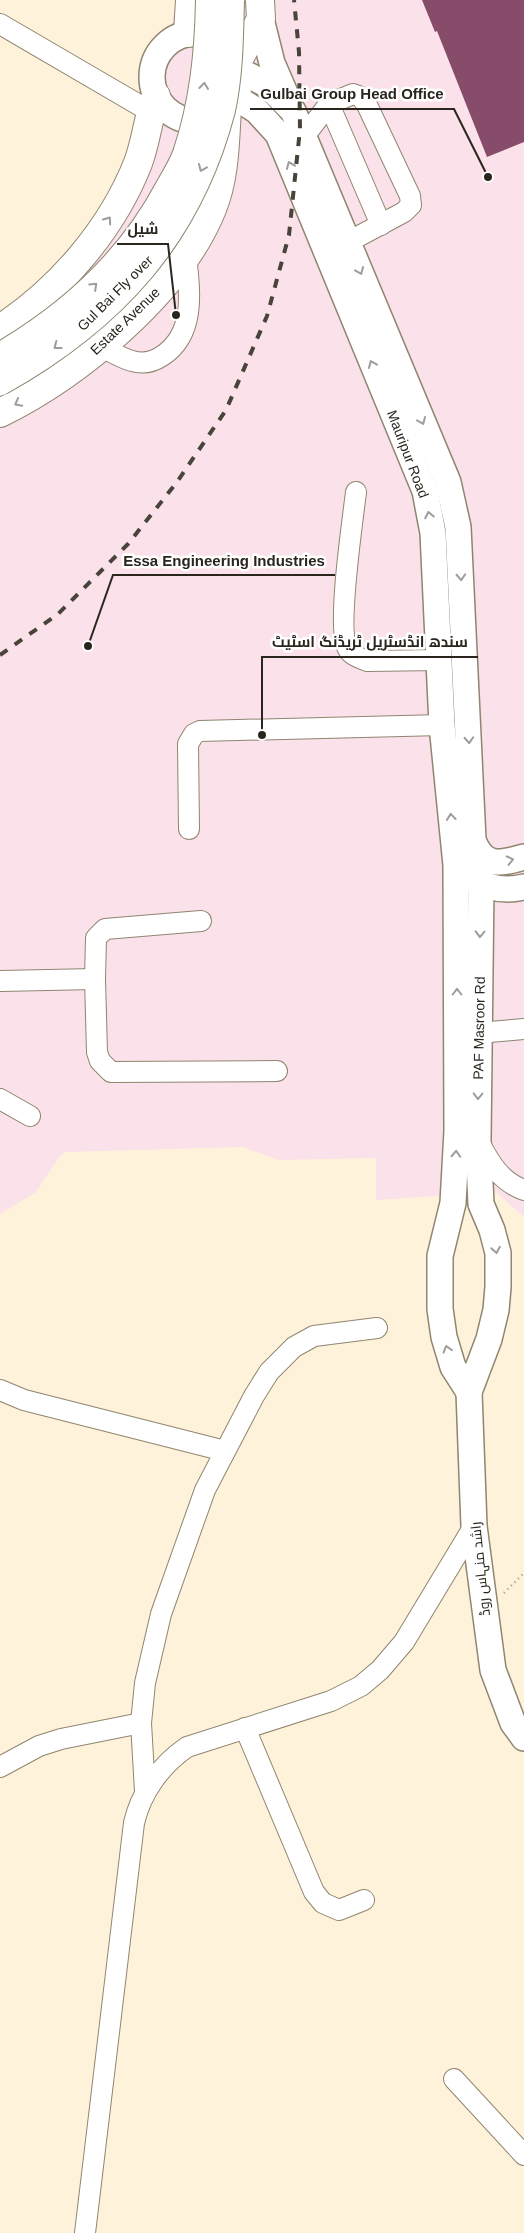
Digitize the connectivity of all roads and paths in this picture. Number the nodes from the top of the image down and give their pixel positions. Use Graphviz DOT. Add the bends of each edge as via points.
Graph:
graph roads {
  1 [pos="190,0"];
  2 [pos="210,0"];
  3 [pos="230,0"];
  4 [pos="261,10"];
  5 [pos="0,24"];
  6 [pos="188,33"];
  7 [pos="238,67"];
  8 [pos="231,103"];
  9 [pos="153,104"];
  10 [pos="329,104"];
  11 [pos="293,111"];
  12 [pos="303,138"];
  13 [pos="315,196"];
  14 [pos="381,225"];
  15 [pos="348,242"];
  16 [pos="186,256"];
  17 [pos="2,326"];
  18 [pos="100,346"];
  19 [pos="0,357"];
  20 [pos="0,381"];
  21 [pos="0,413"];
  22 [pos="356,492"];
  23 [pos="439,660"];
  24 [pos="442,725"];
  25 [pos="189,829"];
  26 [pos="478,852"];
  27 [pos="524,857"];
  28 [pos="456,865"];
  29 [pos="481,885"];
  30 [pos="524,887"];
  31 [pos="201,921"];
  32 [pos="94,979"];
  33 [pos="0,981"];
  34 [pos="524,1030"];
  35 [pos="468,1034"];
  36 [pos="277,1071"];
  37 [pos="0,1099"];
  38 [pos="30,1116"];
  39 [pos="478,1140"];
  40 [pos="524,1190"];
  41 [pos="481,1204"];
  42 [pos="377,1328"];
  43 [pos="0,1390"];
  44 [pos="469,1392"];
  45 [pos="225,1452"];
  46 [pos="474,1526"];
  47 [pos="524,1573"];
  48 [pos="483,1600"];
  49 [pos="141,1722"];
  50 [pos="245,1728"];
  51 [pos="524,1738"];
  52 [pos="0,1767"];
  53 [pos="145,1791"];
  54 [pos="364,1900"];
  55 [pos="454,2079"];
  56 [pos="524,2155"];
  57 [pos="85,2233"];
  1 -- 6 [label="highway"];
  19 -- 2 [label="highway, Gul Bai Fly over, one-way, bridge" via="65,314 105,276 140,237 163,201 187,156 202,100 209,45"];
  3 -- 20 [label="highway, Gul Bai Fly over, one-way, bridge" via="229,49 221,108 204,164 181,213 155,253 79,329 40,358"];
  4 -- 7 [label="highway"];
  4 -- 11 [label="main road" via="272,63"];
  5 -- 9 [label="street"];
  6 -- 7 [label="main road" via="204,33 218,38 230,49"];
  6 -- 9 [label="main road" via="173,38 160,49 153,64"];
  7 -- 8 [label="main road" via="239,85"];
  7 -- 11 [label="main road, Mauripur Road" via="266,84"];
  8 -- 9 [label="main road" via="209,118 189,120"];
  13 -- 8 [label="main road, Mauripur Road, one-way" via="278,134 257,111"];
  8 -- 16 [label="highway, Estate Avenue" via="224,162 212,209"];
  17 -- 9 [label="highway, one-way" via="41,298 85,253 110,217 138,162"];
  10 -- 12 [label="street"];
  10 -- 14 [label="street"];
  10 -- 14 [label="street" via="352,94 361,97 410,196 410,205 404,212"];
  11 -- 12 [label="main road, Mauripur Road"];
  12 -- 13 [label="main road, Mauripur Road"];
  13 -- 15 [label="main road, Mauripur Road"];
  23 -- 13 [label="main road, Mauripur Road, one-way" via="433,534 425,491"];
  14 -- 15 [label="street"];
  15 -- 26 [label="main road, Mauripur Road, one-way" via="448,482 458,527 473,840"];
  16 -- 18 [label="highway, Estate Avenue" via="156,292"];
  16 -- 18 [label="street" via="190,295 188,316 184,332 168,352 156,360 132,361"];
  18 -- 21 [label="highway, Estate Avenue, one-way" via="68,374"];
  22 -- 23 [label="street" via="344,592 344,642 356,657 367,661"];
  23 -- 24 [label="main road, Mauripur Road"];
  24 -- 25 [label="street" via="200,731 188,744"];
  28 -- 24 [label="main road, Mauripur Road, one-way"];
  26 -- 27 [label="main road, one-way" via="490,862"];
  26 -- 29 [label="main road, PAF Masroor Rd"];
  28 -- 29 [label="main road" via="463,874"];
  35 -- 28 [label="main road, PAF Masroor Rd, one-way"];
  29 -- 30 [label="main road" via="512,890"];
  29 -- 35 [label="main road, PAF Masroor Rd, one-way"];
  31 -- 32 [label="street" via="104,929 96,938"];
  32 -- 33 [label="street"];
  32 -- 36 [label="street" via="98,1052 100,1061 111,1072"];
  34 -- 35 [label="street"];
  35 -- 39 [label="main road, PAF Masroor Rd, one-way"];
  44 -- 35 [label="main road, PAF Masroor Rd, one-way" via="453,1367 440,1309 440,1256 453,1203"];
  37 -- 38 [label="street"];
  39 -- 40 [label="street" via="492,1167 504,1180"];
  39 -- 41 [label="main road, PAF Masroor Rd"];
  41 -- 44 [label="main road, راشد منہاس روڈ, one-way" via="498,1253 498,1287 489,1339"];
  42 -- 45 [label="street" via="314,1336 294,1347 269,1372"];
  43 -- 45 [label="street" via="24,1400"];
  44 -- 46 [label="main road, راشد منہاس روڈ"];
  45 -- 49 [label="street" via="205,1490 161,1614 145,1683"];
  46 -- 48 [label="main road, راشد منہاس روڈ"];
  46 -- 50 [label="street" via="404,1642 380,1670 361,1686 331,1701"];
  47 -- 48 [label="path" via="504,1593"];
  48 -- 51 [label="main road, راشد منہاس روڈ" via="493,1670 514,1723"];
  49 -- 52 [label="street" via="39,1746"];
  49 -- 53 [label="street"];
  50 -- 53 [label="street" via="187,1747 175,1755"];
  50 -- 54 [label="street" via="314,1892 323,1903 339,1910"];
  53 -- 57 [label="street" via="134,1823"];
  55 -- 56 [label="street"];
}
